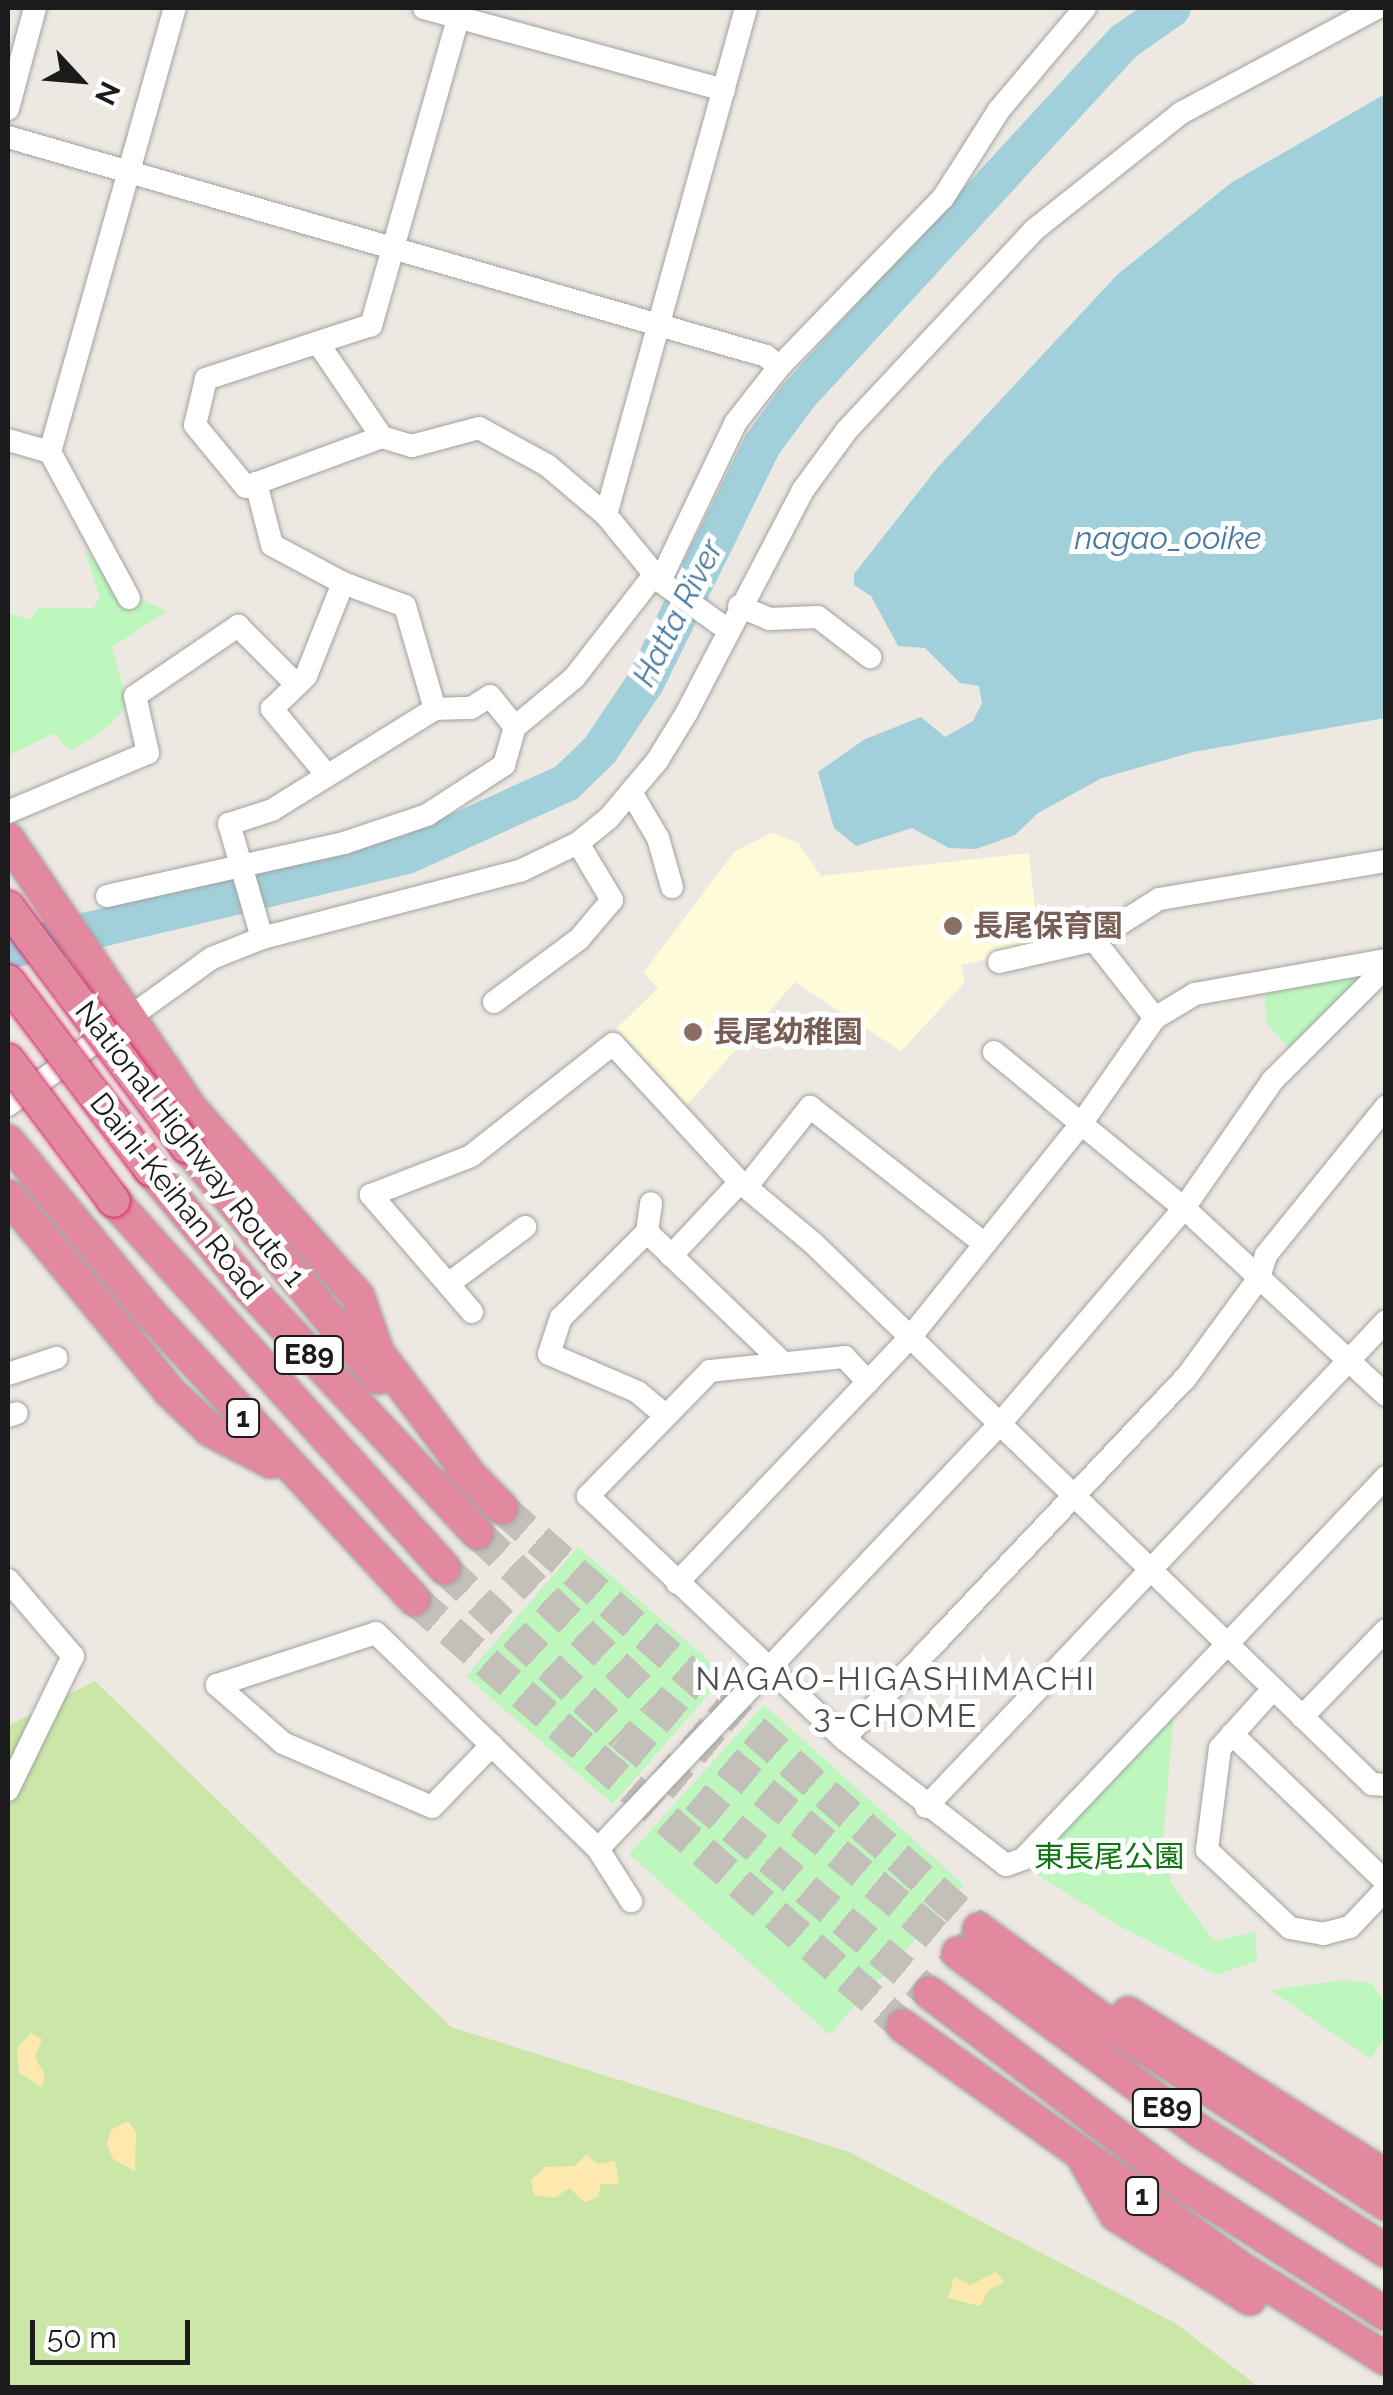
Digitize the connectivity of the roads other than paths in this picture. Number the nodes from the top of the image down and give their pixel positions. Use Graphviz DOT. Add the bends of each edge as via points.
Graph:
graph roads {
  1 [pos="35,8"];
  2 [pos="175,8"];
  3 [pos="424,8"];
  4 [pos="746,8"];
  5 [pos="1085,8"];
  6 [pos="1378,8"];
  7 [pos="459,12"];
  8 [pos="724,90"];
  9 [pos="8,109"];
  10 [pos="8,137"];
  11 [pos="130,172"];
  12 [pos="394,248"];
  13 [pos="660,324"];
  14 [pos="318,342"];
  15 [pos="779,368"];
  16 [pos="382,437"];
  17 [pos="9,445"];
  18 [pos="50,452"];
  19 [pos="256,483"];
  20 [pos="606,515"];
  21 [pos="662,581"];
  22 [pos="343,584"];
  23 [pos="130,598"];
  24 [pos="740,606"];
  25 [pos="728,630"];
  26 [pos="870,657"];
  27 [pos="297,685"];
  28 [pos="436,709"];
  29 [pos="515,727"];
  30 [pos="326,774"];
  31 [pos="632,794"];
  32 [pos="8,812"];
  33 [pos="8,839"];
  34 [pos="578,842"];
  35 [pos="1386,862"];
  36 [pos="241,868"];
  37 [pos="672,887"];
  38 [pos="107,896"];
  39 [pos="8,907"];
  40 [pos="262,938"];
  41 [pos="1094,940"];
  42 [pos="1000,962"];
  43 [pos="1386,964"];
  44 [pos="8,981"];
  45 [pos="494,1002"];
  46 [pos="128,1013"];
  47 [pos="1155,1018"];
  48 [pos="994,1052"];
  49 [pos="8,1060"];
  50 [pos="8,1105"];
  51 [pos="1386,1107"];
  52 [pos="1081,1124"];
  53 [pos="8,1140"];
  54 [pos="744,1184"];
  55 [pos="8,1196"];
  56 [pos="650,1203"];
  57 [pos="1184,1208"];
  58 [pos="493,1220"];
  59 [pos="646,1232"];
  60 [pos="985,1244"];
  61 [pos="671,1256"];
  62 [pos="1259,1278"];
  63 [pos="448,1284"];
  64 [pos="472,1312"];
  65 [pos="1386,1321"];
  66 [pos="908,1340"];
  67 [pos="56,1358"];
  68 [pos="1348,1360"];
  69 [pos="782,1362"];
  70 [pos="8,1374"];
  71 [pos="868,1382"];
  72 [pos="1386,1394"];
  73 [pos="665,1416"];
  74 [pos="998,1426"];
  75 [pos="1386,1477"];
  76 [pos="473,1479"];
  77 [pos="1070,1495"];
  78 [pos="502,1508"];
  79 [pos="343,1524"];
  80 [pos="477,1533"];
  81 [pos="444,1568"];
  82 [pos="1148,1570"];
  83 [pos="8,1580"];
  84 [pos="677,1583"];
  85 [pos="414,1599"];
  86 [pos="1386,1630"];
  87 [pos="1225,1643"];
  88 [pos="766,1667"];
  89 [pos="1273,1688"];
  90 [pos="1302,1717"];
  91 [pos="1232,1734"];
  92 [pos="844,1739"];
  93 [pos="492,1746"];
  94 [pos="1381,1780"];
  95 [pos="8,1790"];
  96 [pos="926,1807"];
  97 [pos="598,1849"];
  98 [pos="1386,1882"];
  99 [pos="1386,1890"];
  100 [pos="631,1901"];
  101 [pos="979,1942"];
  102 [pos="930,1993"];
  103 [pos="903,2026"];
  104 [pos="1082,2154"];
  105 [pos="1386,2176"];
  106 [pos="1386,2204"];
  107 [pos="1386,2251"];
  108 [pos="1386,2314"];
  109 [pos="1386,2358"];
  110 [pos="1386,2384"];
  1 -- 9 [label="street"];
  2 -- 11 [label="street"];
  3 -- 7 [label="street"];
  4 -- 8 [label="street"];
  5 -- 15 [label="street" via="999,110 943,198"];
  6 -- 24 [label="street" via="1181,113 1034,230 847,430 802,490"];
  7 -- 8 [label="street"];
  7 -- 12 [label="street"];
  8 -- 13 [label="street"];
  10 -- 11 [label="street"];
  11 -- 12 [label="street"];
  11 -- 18 [label="street"];
  12 -- 13 [label="street"];
  12 -- 14 [label="street" via="370,325"];
  13 -- 15 [label="street" via="766,356"];
  13 -- 20 [label="street"];
  14 -- 16 [label="street"];
  14 -- 19 [label="street" via="206,379 195,425 246,487"];
  15 -- 21 [label="street" via="736,422"];
  16 -- 19 [label="street"];
  16 -- 20 [label="street" via="412,446 480,428 547,465"];
  17 -- 18 [label="street"];
  18 -- 23 [label="street"];
  19 -- 22 [label="street" via="272,545"];
  20 -- 21 [label="street"];
  21 -- 25 [label="street"];
  21 -- 29 [label="street" via="574,678"];
  22 -- 27 [label="street"];
  22 -- 28 [label="street" via="406,606"];
  24 -- 25 [label="street"];
  24 -- 26 [label="street" via="769,619 818,617"];
  25 -- 31 [label="street" via="686,712"];
  27 -- 30 [label="street" via="272,709"];
  27 -- 32 [label="street" via="238,626 134,696 148,753"];
  28 -- 29 [label="street" via="471,708 490,696"];
  28 -- 30 [label="street"];
  29 -- 36 [label="street" via="504,765 427,814"];
  30 -- 36 [label="street" via="272,810 228,824"];
  31 -- 34 [label="street"];
  31 -- 37 [label="street" via="658,838"];
  33 -- 46 [label="highway"];
  34 -- 40 [label="street" via="462,888"];
  34 -- 45 [label="street" via="612,900 579,938"];
  35 -- 41 [label="street" via="1159,900"];
  36 -- 38 [label="street"];
  36 -- 40 [label="street"];
  39 -- 76 [label="highway, National Highway Route 1, bridge" via="186,1147 374,1374"];
  40 -- 46 [label="street" via="212,958"];
  41 -- 42 [label="street"];
  41 -- 47 [label="street"];
  43 -- 47 [label="street" via="1195,994"];
  43 -- 57 [label="street" via="1273,1080"];
  44 -- 80 [label="highway, Daini-Keihan Road / E89, bridge" via="258,1299"];
  46 -- 50 [label="street"];
  46 -- 76 [label="highway" via="192,1110 358,1296 378,1353"];
  47 -- 52 [label="street"];
  48 -- 52 [label="street"];
  49 -- 81 [label="highway, Daini-Keihan Road / E89, bridge" via="114,1201"];
  51 -- 62 [label="street" via="1266,1255"];
  52 -- 57 [label="street"];
  52 -- 60 [label="street"];
  53 -- 79 [label="highway, 1"];
  54 -- 60 [label="street" via="810,1107"];
  54 -- 61 [label="street"];
  54 -- 63 [label="street" via="613,1044 471,1156 371,1195"];
  54 -- 66 [label="street"];
  55 -- 79 [label="highway" via="194,1416 226,1440 254,1448"];
  56 -- 59 [label="street"];
  57 -- 62 [label="street"];
  57 -- 74 [label="street"];
  58 -- 63 [label="street" via="516,1233"];
  59 -- 61 [label="street"];
  59 -- 73 [label="street" via="561,1318 549,1354 638,1392"];
  60 -- 66 [label="street"];
  61 -- 69 [label="street"];
  62 -- 68 [label="street"];
  62 -- 77 [label="street" via="1185,1379"];
  63 -- 64 [label="street"];
  65 -- 68 [label="street"];
  66 -- 71 [label="street"];
  66 -- 74 [label="street"];
  67 -- 70 [label="street"];
  68 -- 72 [label="street"];
  68 -- 82 [label="street"];
  69 -- 71 [label="street" via="845,1357"];
  69 -- 73 [label="street" via="710,1371"];
  71 -- 84 [label="street"];
  73 -- 84 [label="street" via="588,1496"];
  74 -- 77 [label="street"];
  74 -- 88 [label="street"];
  75 -- 87 [label="street"];
  76 -- 78 [label="highway, National Highway Route 1"];
  77 -- 82 [label="street"];
  77 -- 92 [label="street"];
  79 -- 85 [label="highway, 1"];
  82 -- 87 [label="street"];
  82 -- 96 [label="street"];
  83 -- 95 [label="street" via="73,1656"];
  84 -- 88 [label="street"];
  86 -- 90 [label="street"];
  87 -- 89 [label="street"];
  87 -- 96 [label="street" via="1022,1858 1006,1865 992,1858"];
  88 -- 92 [label="street"];
  88 -- 97 [label="street"];
  89 -- 90 [label="street"];
  89 -- 91 [label="street"];
  90 -- 94 [label="street"];
  91 -- 98 [label="street"];
  91 -- 99 [label="street" via="1220,1748 1207,1850 1290,1928 1323,1934 1350,1927"];
  92 -- 96 [label="street"];
  93 -- 93 [label="street" via="376,1633 218,1686 282,1743 432,1808"];
  93 -- 97 [label="street"];
  97 -- 100 [label="street"];
  101 -- 105 [label="highway" via="1182,2042"];
  101 -- 106 [label="highway"];
  101 -- 107 [label="highway, E89" via="1201,2132"];
  102 -- 108 [label="highway, E89" via="1170,2176"];
  103 -- 104 [label="highway, 1"];
  104 -- 109 [label="highway, 1" via="1241,2268"];
  104 -- 110 [label="highway" via="1116,2214"];
}
